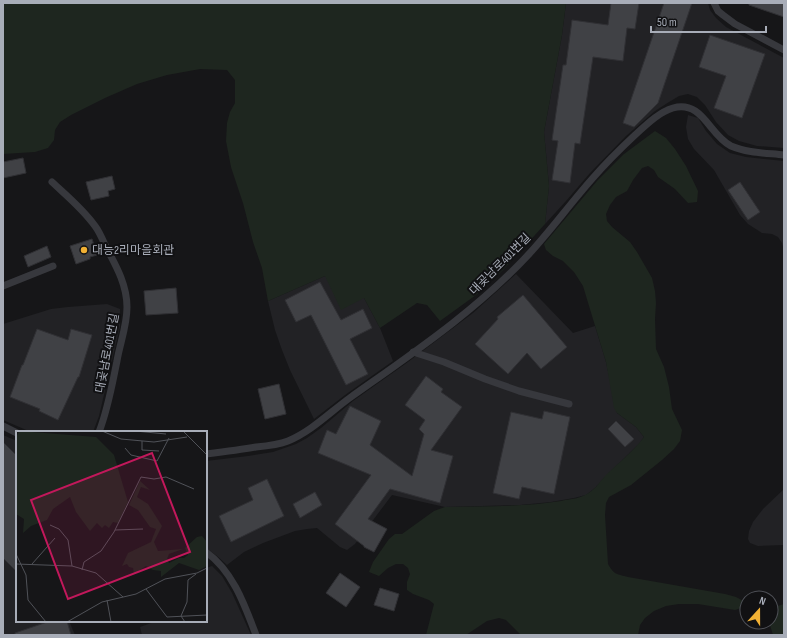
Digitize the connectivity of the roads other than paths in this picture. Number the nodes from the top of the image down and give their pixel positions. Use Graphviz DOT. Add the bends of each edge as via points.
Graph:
graph roads {
  1 [pos="714,3"];
  2 [pos="784,50"];
  3 [pos="784,155"];
  4 [pos="52,182"];
  5 [pos="52,266"];
  6 [pos="3,286"];
  7 [pos="413,352"];
  8 [pos="569,404"];
  9 [pos="3,426"];
  10 [pos="99,431"];
  11 [pos="16,432"];
  12 [pos="207,454"];
  13 [pos="207,553"];
  14 [pos="256,635"];
  1 -- 2 [label="lane" via="718,11 735,24"];
  3 -- 7 [label="lane, 대곶남로401번길" via="742,150 728,144 693,109 683,107 663,112 621,148 529,254 493,290"];
  4 -- 10 [label="lane, 대곶남로401번길" via="95,226 124,285 126,326"];
  5 -- 6 [label="lane"];
  7 -- 8 [label="lane" via="519,391"];
  7 -- 12 [label="lane, 대곶남로401번길" via="304,433 270,445"];
  9 -- 11 [label="lane"];
  13 -- 14 [label="lane" via="224,569 234,585"];
}
